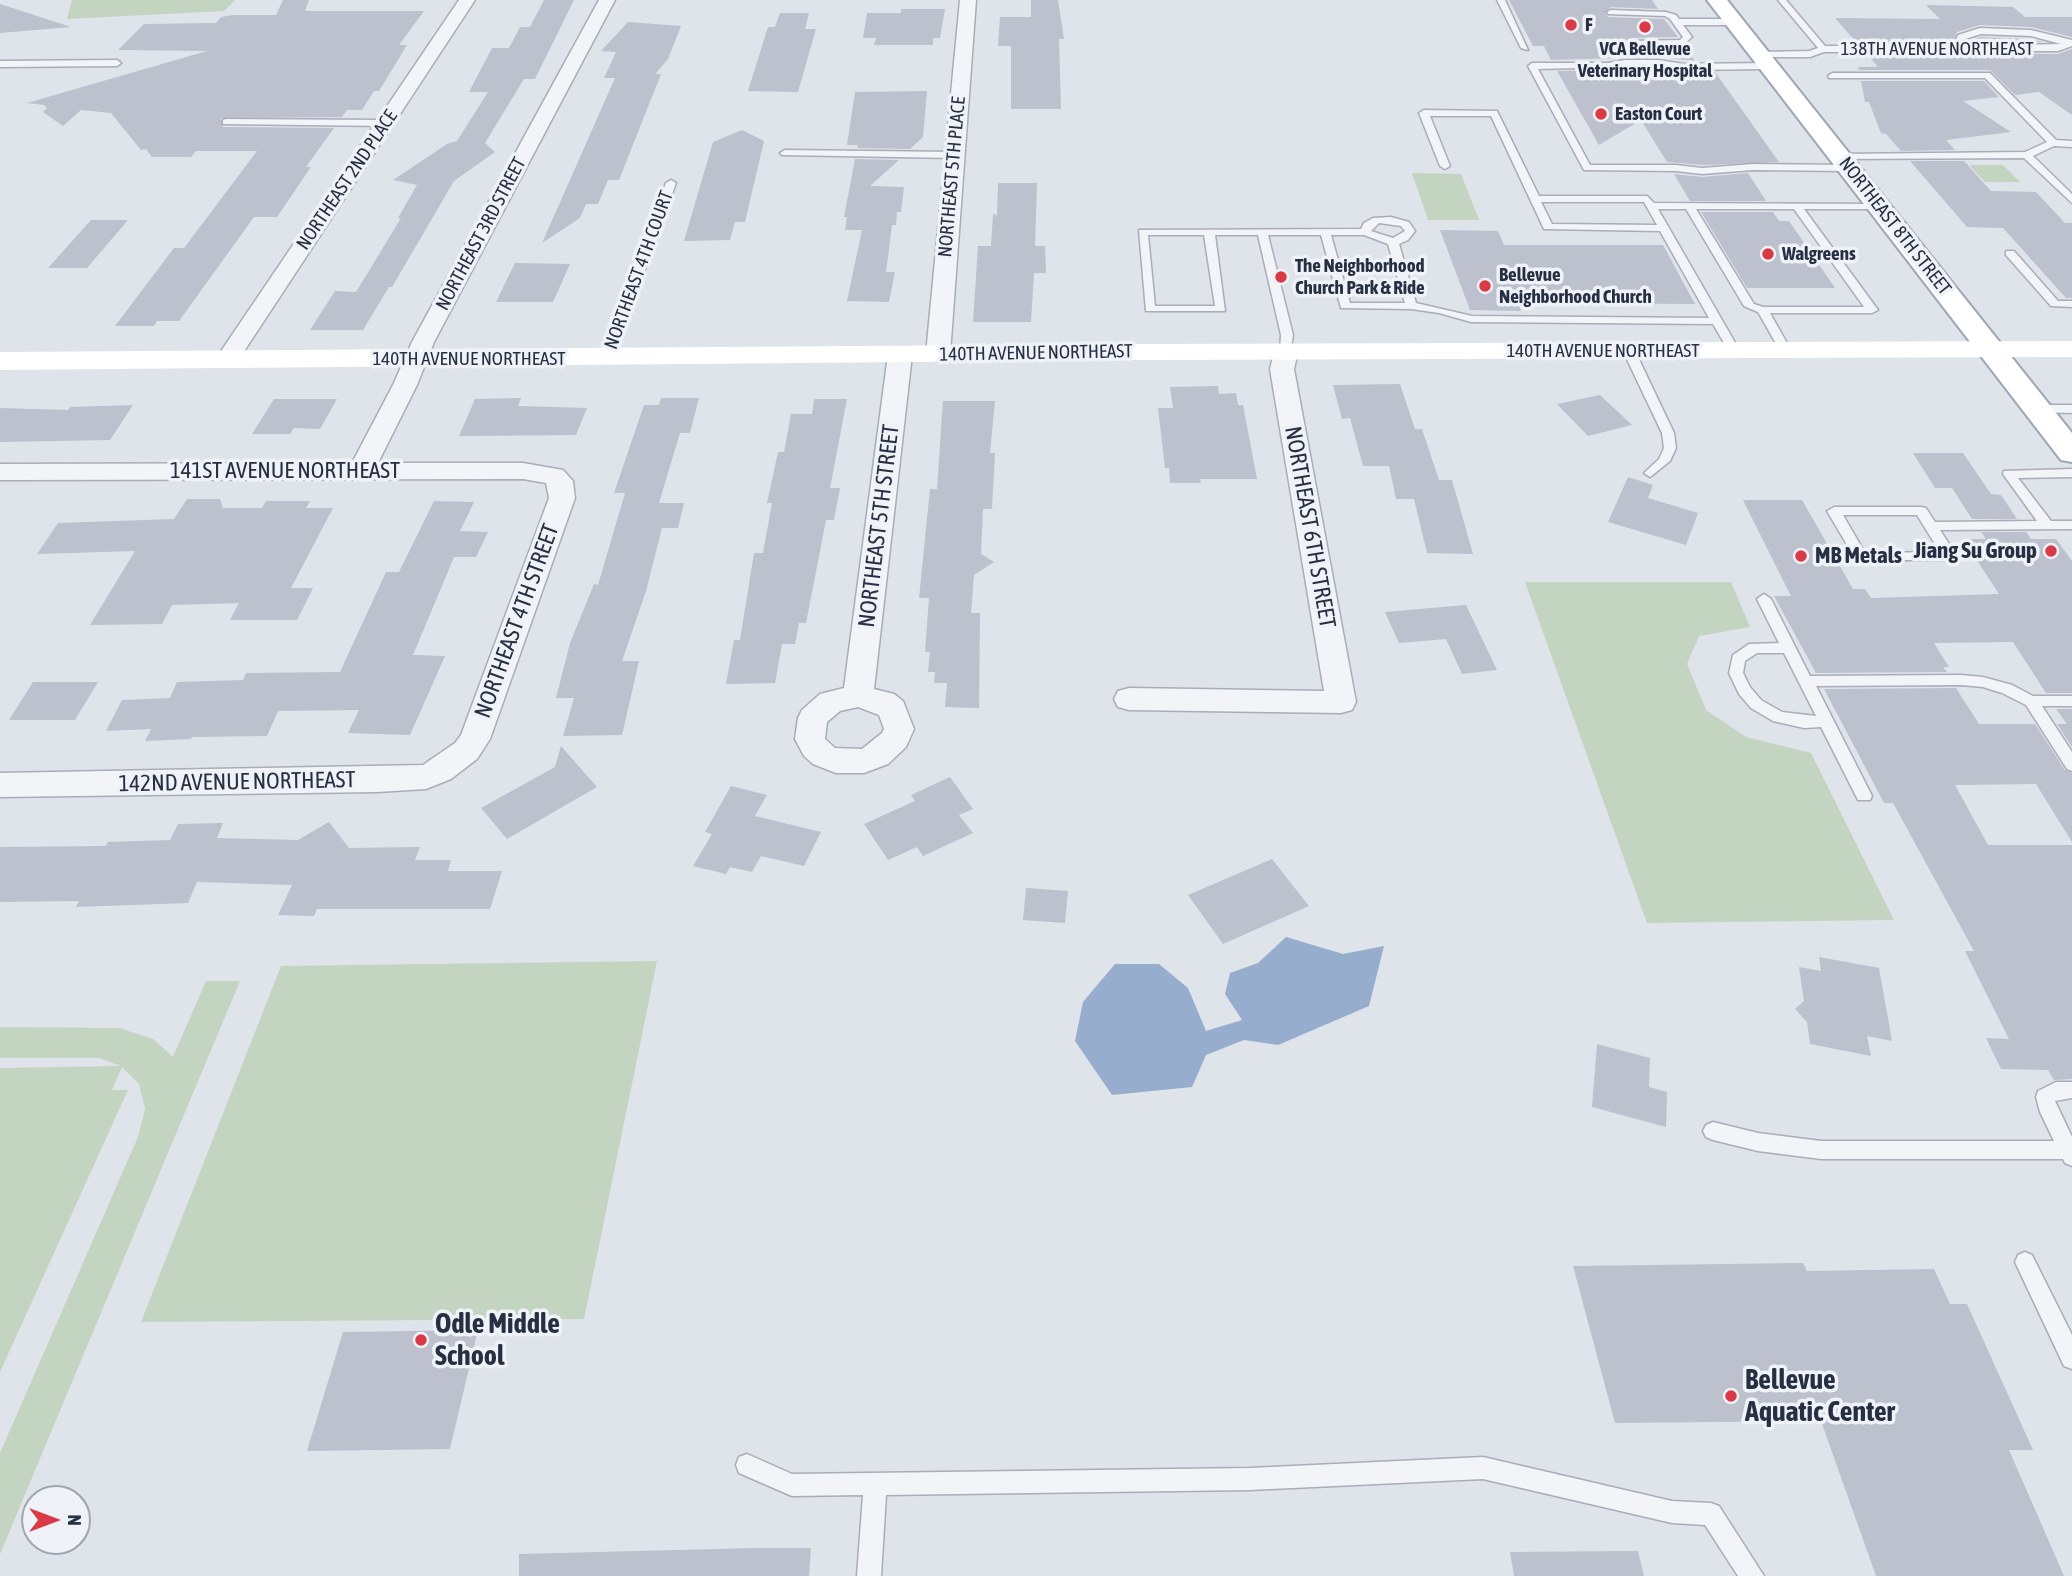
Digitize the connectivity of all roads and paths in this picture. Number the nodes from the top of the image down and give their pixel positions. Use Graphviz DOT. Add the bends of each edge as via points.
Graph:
graph roads {
  1 [pos="467,0"];
  2 [pos="607,0"];
  3 [pos="968,0"];
  4 [pos="1501,0"];
  5 [pos="1717,0"];
  6 [pos="1782,0"];
  7 [pos="1611,12"];
  8 [pos="1677,22"];
  9 [pos="1734,22"];
  10 [pos="1634,43"];
  11 [pos="2070,43"];
  12 [pos="1525,48"];
  13 [pos="1965,48"];
  14 [pos="1823,49"];
  15 [pos="1765,61"];
  16 [pos="117,63"];
  17 [pos="0,64"];
  18 [pos="1832,76"];
  19 [pos="226,122"];
  20 [pos="385,122"];
  21 [pos="2053,143"];
  22 [pos="2072,144"];
  23 [pos="785,153"];
  24 [pos="954,155"];
  25 [pos="2027,155"];
  26 [pos="1844,163"];
  27 [pos="1445,166"];
  28 [pos="671,183"];
  29 [pos="1535,199"];
  30 [pos="2072,200"];
  31 [pos="1651,206"];
  32 [pos="1689,206"];
  33 [pos="1797,206"];
  34 [pos="1878,206"];
  35 [pos="1663,228"];
  36 [pos="1209,232"];
  37 [pos="1262,232"];
  38 [pos="1325,232"];
  39 [pos="1365,232"];
  40 [pos="1393,242"];
  41 [pos="2010,253"];
  42 [pos="2072,304"];
  43 [pos="1411,306"];
  44 [pos="1762,310"];
  45 [pos="1717,321"];
  46 [pos="2072,349"];
  47 [pos="1629,351"];
  48 [pos="1992,351"];
  49 [pos="1286,352"];
  50 [pos="1735,352"];
  51 [pos="1787,352"];
  52 [pos="938,354"];
  53 [pos="900,355"];
  54 [pos="607,358"];
  55 [pos="227,360"];
  56 [pos="415,360"];
  57 [pos="0,361"];
  58 [pos="2038,409"];
  59 [pos="2072,409"];
  60 [pos="2072,453"];
  61 [pos="361,471"];
  62 [pos="0,472"];
  63 [pos="1650,473"];
  64 [pos="2072,473"];
  65 [pos="562,488"];
  66 [pos="2047,525"];
  67 [pos="2072,525"];
  68 [pos="1931,526"];
  69 [pos="1764,599"];
  70 [pos="1789,648"];
  71 [pos="1806,681"];
  72 [pos="858,696"];
  73 [pos="1129,699"];
  74 [pos="2031,701"];
  75 [pos="2072,701"];
  76 [pos="1826,721"];
  77 [pos="466,751"];
  78 [pos="2072,765"];
  79 [pos="0,785"];
  80 [pos="1864,796"];
  81 [pos="2072,1090"];
  82 [pos="1713,1131"];
  83 [pos="2070,1153"];
  84 [pos="2025,1262"];
  85 [pos="2072,1359"];
  86 [pos="747,1465"];
  87 [pos="875,1484"];
  88 [pos="869,1576"];
  89 [pos="1752,1576"];
  1 -- 20 [label="street, NORTHEAST 2ND PLACE"];
  2 -- 56 [label="street, NORTHEAST 3RD STREET"];
  3 -- 24 [label="street, NORTHEAST 5TH PLACE"];
  4 -- 12 [label="lane"];
  5 -- 9 [label="street, NORTHEAST 8TH STREET"];
  6 -- 14 [label="lane"];
  7 -- 8 [label="lane" via="1660,12"];
  8 -- 9 [label="lane"];
  8 -- 10 [label="lane" via="1688,37 1682,43"];
  9 -- 15 [label="street, NORTHEAST 8TH STREET"];
  11 -- 13 [label="lane, 138TH AVENUE NORTHEAST" via="2058,48"];
  11 -- 13 [label="lane" via="2031,33 1979,32 1961,37 1959,43"];
  13 -- 14 [label="lane, 138TH AVENUE NORTHEAST"];
  14 -- 15 [label="lane, 138TH AVENUE NORTHEAST"];
  15 -- 26 [label="street, NORTHEAST 8TH STREET"];
  15 -- 26 [label="lane, 138TH AVENUE NORTHEAST" via="1684,67 1658,63 1532,66 1587,168 1702,171"];
  16 -- 17 [label="lane"];
  18 -- 21 [label="lane" via="1987,75"];
  19 -- 20 [label="lane"];
  20 -- 55 [label="street, NORTHEAST 2ND PLACE"];
  21 -- 22 [label="lane"];
  21 -- 25 [label="lane"];
  23 -- 24 [label="lane"];
  24 -- 52 [label="street, NORTHEAST 5TH PLACE"];
  25 -- 26 [label="lane"];
  25 -- 30 [label="lane"];
  26 -- 34 [label="street, NORTHEAST 8TH STREET"];
  27 -- 29 [label="lane" via="1424,113 1494,113"];
  28 -- 54 [label="lane, NORTHEAST 4TH COURT"];
  29 -- 31 [label="lane" via="1647,199"];
  29 -- 35 [label="lane" via="1548,227"];
  31 -- 32 [label="lane"];
  31 -- 35 [label="lane"];
  32 -- 33 [label="lane"];
  32 -- 44 [label="lane" via="1750,306"];
  33 -- 34 [label="lane"];
  33 -- 44 [label="lane" via="1872,310"];
  34 -- 48 [label="street, NORTHEAST 8TH STREET"];
  35 -- 45 [label="lane"];
  36 -- 36 [label="lane" via="1143,232 1150,309 1221,309"];
  36 -- 37 [label="lane"];
  37 -- 38 [label="lane"];
  37 -- 49 [label="lane" via="1287,335"];
  38 -- 39 [label="lane"];
  38 -- 43 [label="lane" via="1345,306"];
  39 -- 40 [label="lane"];
  39 -- 40 [label="lane" via="1377,220 1405,224 1410,231"];
  40 -- 43 [label="lane"];
  41 -- 42 [label="lane" via="2055,304"];
  43 -- 45 [label="lane" via="1471,319"];
  44 -- 51 [label="lane"];
  45 -- 50 [label="lane"];
  46 -- 48 [label="street, 140TH AVENUE NORTHEAST"];
  47 -- 49 [label="street, 140TH AVENUE NORTHEAST"];
  47 -- 50 [label="street, 140TH AVENUE NORTHEAST"];
  47 -- 63 [label="lane" via="1668,433 1670,448"];
  48 -- 51 [label="street, 140TH AVENUE NORTHEAST"];
  48 -- 58 [label="street, NORTHEAST 8TH STREET"];
  49 -- 52 [label="street, 140TH AVENUE NORTHEAST"];
  49 -- 73 [label="street, NORTHEAST 6TH STREET" via="1282,369 1341,702"];
  50 -- 51 [label="street, 140TH AVENUE NORTHEAST"];
  52 -- 53 [label="street, 140TH AVENUE NORTHEAST"];
  53 -- 54 [label="street, 140TH AVENUE NORTHEAST"];
  53 -- 72 [label="street, NORTHEAST 5TH STREET"];
  54 -- 56 [label="street, 140TH AVENUE NORTHEAST"];
  55 -- 56 [label="street, 140TH AVENUE NORTHEAST"];
  55 -- 57 [label="street, 140TH AVENUE NORTHEAST"];
  56 -- 61 [label="street, NORTHEAST 3RD STREET"];
  58 -- 59 [label="lane"];
  58 -- 60 [label="street, NORTHEAST 8TH STREET"];
  61 -- 62 [label="street, 141ST AVENUE NORTHEAST"];
  61 -- 65 [label="street, 141ST AVENUE NORTHEAST" via="542,472 560,481"];
  64 -- 66 [label="lane" via="2009,474"];
  65 -- 77 [label="street, NORTHEAST 4TH STREET" via="475,739"];
  66 -- 67 [label="lane"];
  66 -- 68 [label="lane"];
  68 -- 68 [label="lane" via="1950,556 1861,557 1834,511 1921,511"];
  69 -- 70 [label="lane"];
  70 -- 71 [label="lane"];
  70 -- 76 [label="lane" via="1754,648 1738,659 1736,673 1744,690 1756,704 1778,717"];
  71 -- 74 [label="lane" via="1972,681 2007,689"];
  71 -- 76 [label="lane"];
  74 -- 75 [label="lane"];
  74 -- 78 [label="lane"];
  76 -- 80 [label="lane"];
  77 -- 79 [label="street, 142ND AVENUE NORTHEAST" via="440,771 409,779"];
  81 -- 83 [label="lane" via="2056,1090 2045,1097"];
  82 -- 83 [label="lane" via="1822,1150"];
  84 -- 85 [label="lane"];
  86 -- 87 [label="lane" via="792,1485"];
  87 -- 88 [label="lane"];
  87 -- 89 [label="lane" via="1250,1479 1483,1468 1672,1512 1712,1514"];
}
